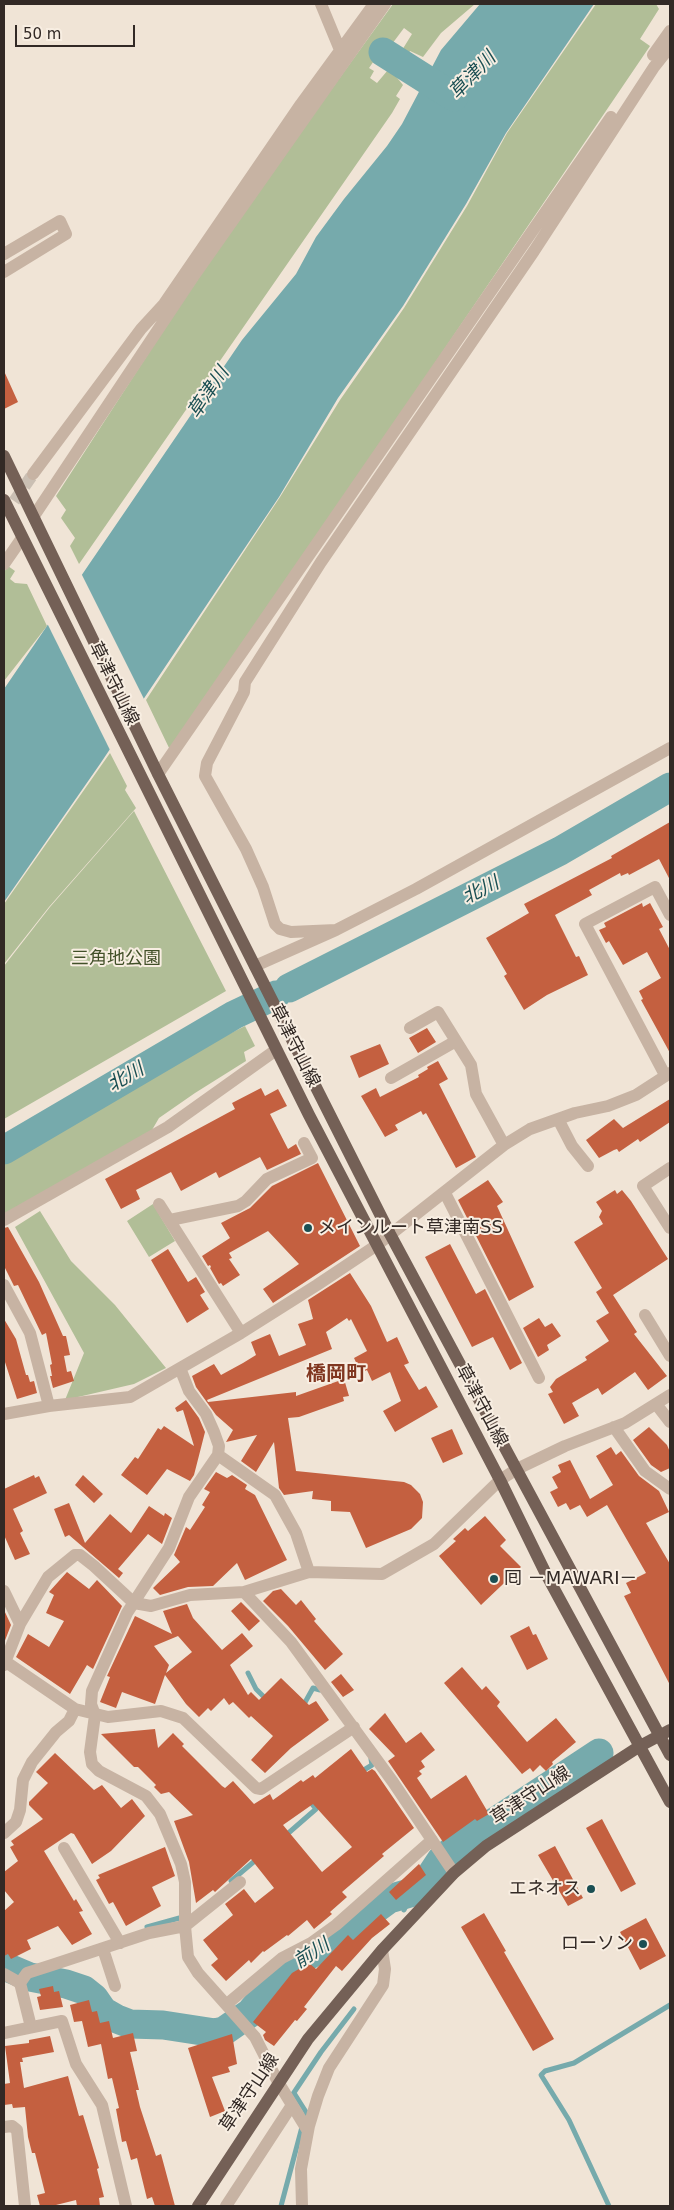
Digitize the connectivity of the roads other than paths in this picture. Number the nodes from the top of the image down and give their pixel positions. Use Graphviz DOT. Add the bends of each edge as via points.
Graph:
graph roads {
  1 [pos="321,4"];
  2 [pos="374,4"];
  3 [pos="384,4"];
  4 [pos="670,31"];
  5 [pos="670,47"];
  6 [pos="340,50"];
  7 [pos="4,254"];
  8 [pos="4,272"];
  9 [pos="164,304"];
  10 [pos="4,456"];
  11 [pos="33,474"];
  12 [pos="4,500"];
  13 [pos="31,512"];
  14 [pos="14,546"];
  15 [pos="4,564"];
  16 [pos="259,628"];
  17 [pos="273,637"];
  18 [pos="670,748"];
  19 [pos="158,774"];
  20 [pos="670,914"];
  21 [pos="336,930"];
  22 [pos="255,966"];
  23 [pos="410,1028"];
  24 [pos="456,1041"];
  25 [pos="279,1055"];
  26 [pos="668,1074"];
  27 [pos="391,1078"];
  28 [pos="558,1119"];
  29 [pos="304,1143"];
  30 [pos="504,1145"];
  31 [pos="588,1166"];
  32 [pos="670,1168"];
  33 [pos="445,1193"];
  34 [pos="159,1204"];
  35 [pos="4,1220"];
  36 [pos="170,1220"];
  37 [pos="670,1228"];
  38 [pos="390,1234"];
  39 [pos="377,1245"];
  40 [pos="4,1285"];
  41 [pos="645,1315"];
  42 [pos="241,1333"];
  43 [pos="670,1356"];
  44 [pos="180,1368"];
  45 [pos="539,1378"];
  46 [pos="670,1395"];
  47 [pos="656,1404"];
  48 [pos="49,1406"];
  49 [pos="4,1414"];
  50 [pos="670,1422"];
  51 [pos="614,1427"];
  52 [pos="218,1455"];
  53 [pos="517,1469"];
  54 [pos="500,1480"];
  55 [pos="670,1489"];
  56 [pos="309,1572"];
  57 [pos="4,1591"];
  58 [pos="244,1592"];
  59 [pos="134,1603"];
  60 [pos="20,1624"];
  61 [pos="5,1663"];
  62 [pos="75,1709"];
  63 [pos="95,1715"];
  64 [pos="354,1727"];
  65 [pos="665,1733"];
  66 [pos="640,1746"];
  67 [pos="670,1755"];
  68 [pos="670,1802"];
  69 [pos="4,1833"];
  70 [pos="432,1840"];
  71 [pos="64,1848"];
  72 [pos="454,1873"];
  73 [pos="240,1882"];
  74 [pos="185,1926"];
  75 [pos="120,1943"];
  76 [pos="103,1949"];
  77 [pos="382,1950"];
  78 [pos="4,1974"];
  79 [pos="20,1983"];
  80 [pos="115,1986"];
  81 [pos="227,2004"];
  82 [pos="31,2027"];
  83 [pos="4,2033"];
  84 [pos="278,2082"];
  85 [pos="292,2105"];
  86 [pos="4,2127"];
  87 [pos="308,2131"];
  88 [pos="25,2206"];
  89 [pos="126,2206"];
  90 [pos="198,2206"];
  91 [pos="226,2206"];
  92 [pos="302,2206"];
  1 -- 6 [label="street"];
  2 -- 6 [label="street"];
  3 -- 13 [label="street"];
  4 -- 16 [label="street"];
  5 -- 17 [label="street"];
  6 -- 9 [label="street"];
  7 -- 8 [label="street" via="60,221 66,234"];
  9 -- 11 [label="street" via="141,328"];
  9 -- 13 [label="street"];
  10 -- 13 [label="main road, 草津守山線"];
  12 -- 14 [label="main road, 草津守山線"];
  13 -- 19 [label="main road, 草津守山線"];
  14 -- 15 [label="street"];
  14 -- 25 [label="main road, 草津守山線" via="33,562"];
  16 -- 17 [label="street"];
  16 -- 19 [label="street"];
  17 -- 21 [label="street" via="245,682 244,692 207,764 205,776 246,849 263,887 271,916 280,930"];
  18 -- 21 [label="street"];
  19 -- 22 [label="main road, 草津守山線"];
  20 -- 26 [label="street" via="655,887 585,924"];
  21 -- 22 [label="street"];
  22 -- 38 [label="main road, 草津守山線"];
  23 -- 24 [label="street" via="438,1012"];
  24 -- 27 [label="street"];
  24 -- 30 [label="street" via="470,1065 476,1094"];
  25 -- 35 [label="street" via="168,1127"];
  25 -- 39 [label="main road, 草津守山線"];
  26 -- 28 [label="street" via="636,1095"];
  28 -- 30 [label="street" via="530,1129"];
  28 -- 31 [label="street" via="572,1146"];
  29 -- 36 [label="street" via="312,1158 267,1178 238,1206"];
  30 -- 33 [label="street"];
  32 -- 37 [label="street" via="644,1186"];
  33 -- 38 [label="street"];
  33 -- 45 [label="street"];
  34 -- 36 [label="street"];
  36 -- 42 [label="street"];
  38 -- 39 [label="street"];
  38 -- 53 [label="main road, 草津守山線"];
  39 -- 42 [label="street"];
  39 -- 54 [label="main road, 草津守山線"];
  40 -- 48 [label="street" via="30,1333"];
  41 -- 43 [label="street"];
  42 -- 44 [label="street"];
  44 -- 48 [label="street" via="130,1397"];
  44 -- 52 [label="street" via="189,1391 206,1414 214,1432 219,1446"];
  46 -- 47 [label="street"];
  47 -- 50 [label="street"];
  47 -- 51 [label="street"];
  48 -- 49 [label="street"];
  51 -- 53 [label="street"];
  51 -- 55 [label="street" via="645,1471"];
  52 -- 56 [label="street" via="275,1495 296,1533"];
  52 -- 59 [label="street" via="189,1497 169,1548"];
  53 -- 54 [label="street"];
  53 -- 65 [label="main road, 草津守山線"];
  54 -- 56 [label="street" via="434,1544 382,1574"];
  54 -- 66 [label="main road, 草津守山線" via="546,1574"];
  56 -- 58 [label="street"];
  57 -- 60 [label="street"];
  58 -- 59 [label="street" via="190,1595 151,1606"];
  58 -- 64 [label="street" via="291,1642"];
  59 -- 60 [label="street" via="94,1566 80,1555 75,1555 48,1577"];
  59 -- 63 [label="street" via="92,1691 90,1704"];
  60 -- 61 [label="street"];
  61 -- 62 [label="street"];
  62 -- 63 [label="street"];
  62 -- 69 [label="street" via="69,1721 32,1762 23,1780 16,1822"];
  63 -- 64 [label="street" via="108,1717 161,1711 183,1718 256,1788 261,1789"];
  63 -- 74 [label="street" via="90,1752 92,1764 146,1796 160,1814 181,1864 185,1882"];
  64 -- 70 [label="street"];
  65 -- 66 [label="main road"];
  65 -- 67 [label="main road, 草津守山線"];
  66 -- 68 [label="main road"];
  66 -- 72 [label="main road, 草津守山線" via="486,1846"];
  70 -- 72 [label="street"];
  70 -- 81 [label="street" via="336,1925 282,1958"];
  71 -- 75 [label="street"];
  72 -- 77 [label="main road, 草津守山線"];
  73 -- 74 [label="street"];
  74 -- 75 [label="street"];
  74 -- 81 [label="street" via="188,1957 198,1973"];
  75 -- 76 [label="street"];
  76 -- 79 [label="street" via="28,1973"];
  76 -- 80 [label="street"];
  77 -- 84 [label="main road, 草津守山線" via="308,2039"];
  77 -- 87 [label="street" via="383,1985 329,2068"];
  78 -- 79 [label="street"];
  79 -- 82 [label="street"];
  81 -- 84 [label="street" via="255,2037"];
  82 -- 83 [label="street"];
  82 -- 89 [label="street" via="62,2021 76,2064 102,2105"];
  84 -- 85 [label="street"];
  84 -- 90 [label="main road, 草津守山線"];
  85 -- 87 [label="street"];
  85 -- 91 [label="street"];
  86 -- 88 [label="street" via="12,2126 17,2130"];
  87 -- 92 [label="street" via="301,2169"];
}
